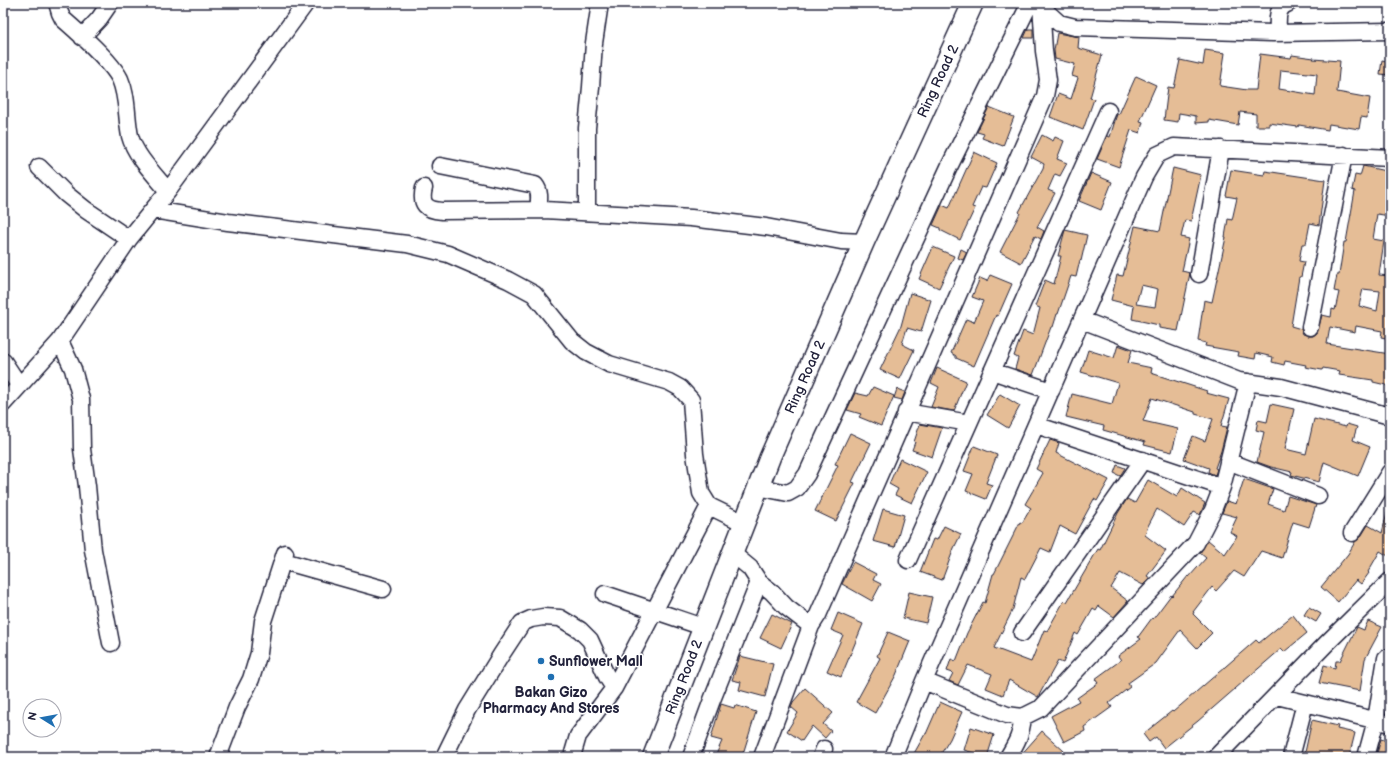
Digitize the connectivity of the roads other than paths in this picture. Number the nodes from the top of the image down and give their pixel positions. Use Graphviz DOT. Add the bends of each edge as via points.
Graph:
graph roads {
  1 [pos="57,3"];
  2 [pos="110,3"];
  3 [pos="306,3"];
  4 [pos="600,3"];
  5 [pos="973,3"];
  6 [pos="1030,3"];
  7 [pos="1041,3"];
  8 [pos="1289,3"];
  9 [pos="1390,31"];
  10 [pos="1278,33"];
  11 [pos="82,36"];
  12 [pos="1108,111"];
  13 [pos="1221,149"];
  14 [pos="1344,155"];
  15 [pos="1390,158"];
  16 [pos="440,166"];
  17 [pos="39,167"];
  18 [pos="424,188"];
  19 [pos="168,191"];
  20 [pos="153,210"];
  21 [pos="538,210"];
  22 [pos="587,212"];
  23 [pos="129,239"];
  24 [pos="864,242"];
  25 [pos="1199,274"];
  26 [pos="1082,320"];
  27 [pos="1310,327"];
  28 [pos="60,341"];
  29 [pos="3,361"];
  30 [pos="992,371"];
  31 [pos="1248,382"];
  32 [pos="19,385"];
  33 [pos="1051,391"];
  34 [pos="3,404"];
  35 [pos="906,412"];
  36 [pos="1390,416"];
  37 [pos="969,423"];
  38 [pos="1036,425"];
  39 [pos="1143,460"];
  40 [pos="1228,461"];
  41 [pos="1390,472"];
  42 [pos="758,486"];
  43 [pos="1222,487"];
  44 [pos="1318,496"];
  45 [pos="709,506"];
  46 [pos="744,524"];
  47 [pos="1352,533"];
  48 [pos="733,554"];
  49 [pos="908,560"];
  50 [pos="1390,581"];
  51 [pos="759,582"];
  52 [pos="383,589"];
  53 [pos="605,594"];
  54 [pos="655,610"];
  55 [pos="811,626"];
  56 [pos="704,628"];
  57 [pos="1022,633"];
  58 [pos="111,643"];
  59 [pos="1386,658"];
  60 [pos="924,681"];
  61 [pos="614,688"];
  62 [pos="1277,696"];
  63 [pos="1305,703"];
  64 [pos="1023,717"];
  65 [pos="1383,722"];
  66 [pos="218,757"];
  67 [pos="444,757"];
  68 [pos="574,757"];
  69 [pos="653,757"];
  70 [pos="691,757"];
  71 [pos="762,757"];
  72 [pos="893,757"];
  73 [pos="1008,757"];
  74 [pos="1216,757"];
  75 [pos="1291,757"];
  76 [pos="1366,757"];
  1 -- 11 [label="street" via="63,19"];
  2 -- 11 [label="street"];
  3 -- 19 [label="street"];
  4 -- 22 [label="street" via="587,128"];
  5 -- 24 [label="main road, Ring Road 2"];
  6 -- 42 [label="street" via="949,167 807,474 797,488 788,493"];
  7 -- 10 [label="street" via="1059,23 1075,27"];
  7 -- 35 [label="street" via="1048,80 1045,96"];
  8 -- 10 [label="street" via="1280,8"];
  9 -- 10 [label="street"];
  11 -- 19 [label="street" via="120,79 126,98 130,136 134,147"];
  12 -- 30 [label="street"];
  13 -- 14 [label="street"];
  13 -- 25 [label="street"];
  13 -- 26 [label="street" via="1174,147 1157,155 1144,177"];
  14 -- 15 [label="street"];
  14 -- 27 [label="street"];
  16 -- 21 [label="street" via="535,185 539,193"];
  17 -- 23 [label="street" via="86,210"];
  18 -- 21 [label="street" via="425,205 431,210"];
  19 -- 20 [label="street"];
  20 -- 23 [label="street"];
  20 -- 45 [label="street" via="407,244 448,254 508,280 534,294 572,341 586,352 609,364 669,382 680,388 691,400 701,493"];
  21 -- 22 [label="street"];
  22 -- 24 [label="street" via="691,218 766,227 842,241"];
  23 -- 28 [label="street"];
  24 -- 42 [label="main road, Ring Road 2"];
  26 -- 31 [label="street"];
  26 -- 33 [label="street"];
  28 -- 32 [label="street"];
  28 -- 58 [label="street" via="73,369 81,399 82,449 93,550"];
  29 -- 32 [label="street"];
  30 -- 33 [label="street"];
  30 -- 37 [label="street"];
  31 -- 36 [label="street" via="1281,387"];
  31 -- 40 [label="street"];
  32 -- 34 [label="street"];
  33 -- 38 [label="street"];
  35 -- 37 [label="street"];
  35 -- 55 [label="street"];
  37 -- 49 [label="street"];
  38 -- 39 [label="street"];
  38 -- 60 [label="street"];
  39 -- 43 [label="street"];
  39 -- 57 [label="street"];
  40 -- 43 [label="street"];
  40 -- 44 [label="street"];
  41 -- 47 [label="street"];
  42 -- 46 [label="main road, Ring Road 2"];
  43 -- 64 [label="street" via="1196,543 1041,708"];
  45 -- 46 [label="street"];
  45 -- 54 [label="street"];
  46 -- 48 [label="main road, Ring Road 2"];
  48 -- 51 [label="street" via="750,568"];
  48 -- 56 [label="main road, Ring Road 2"];
  50 -- 62 [label="street"];
  51 -- 55 [label="street"];
  51 -- 70 [label="street"];
  52 -- 66 [label="street" via="284,557 263,621 259,653 253,673"];
  53 -- 54 [label="street"];
  54 -- 56 [label="street"];
  54 -- 61 [label="street"];
  55 -- 71 [label="street"];
  56 -- 69 [label="main road, Ring Road 2"];
  59 -- 65 [label="street"];
  60 -- 64 [label="street" via="1007,715"];
  60 -- 72 [label="street"];
  61 -- 67 [label="street" via="590,640 580,630 560,618 531,619 522,623 501,655 467,710"];
  61 -- 68 [label="street" via="578,736"];
  62 -- 63 [label="street"];
  62 -- 74 [label="street"];
  63 -- 65 [label="street"];
  63 -- 75 [label="street"];
  64 -- 73 [label="street" via="1022,731"];
  65 -- 76 [label="street"];
}
